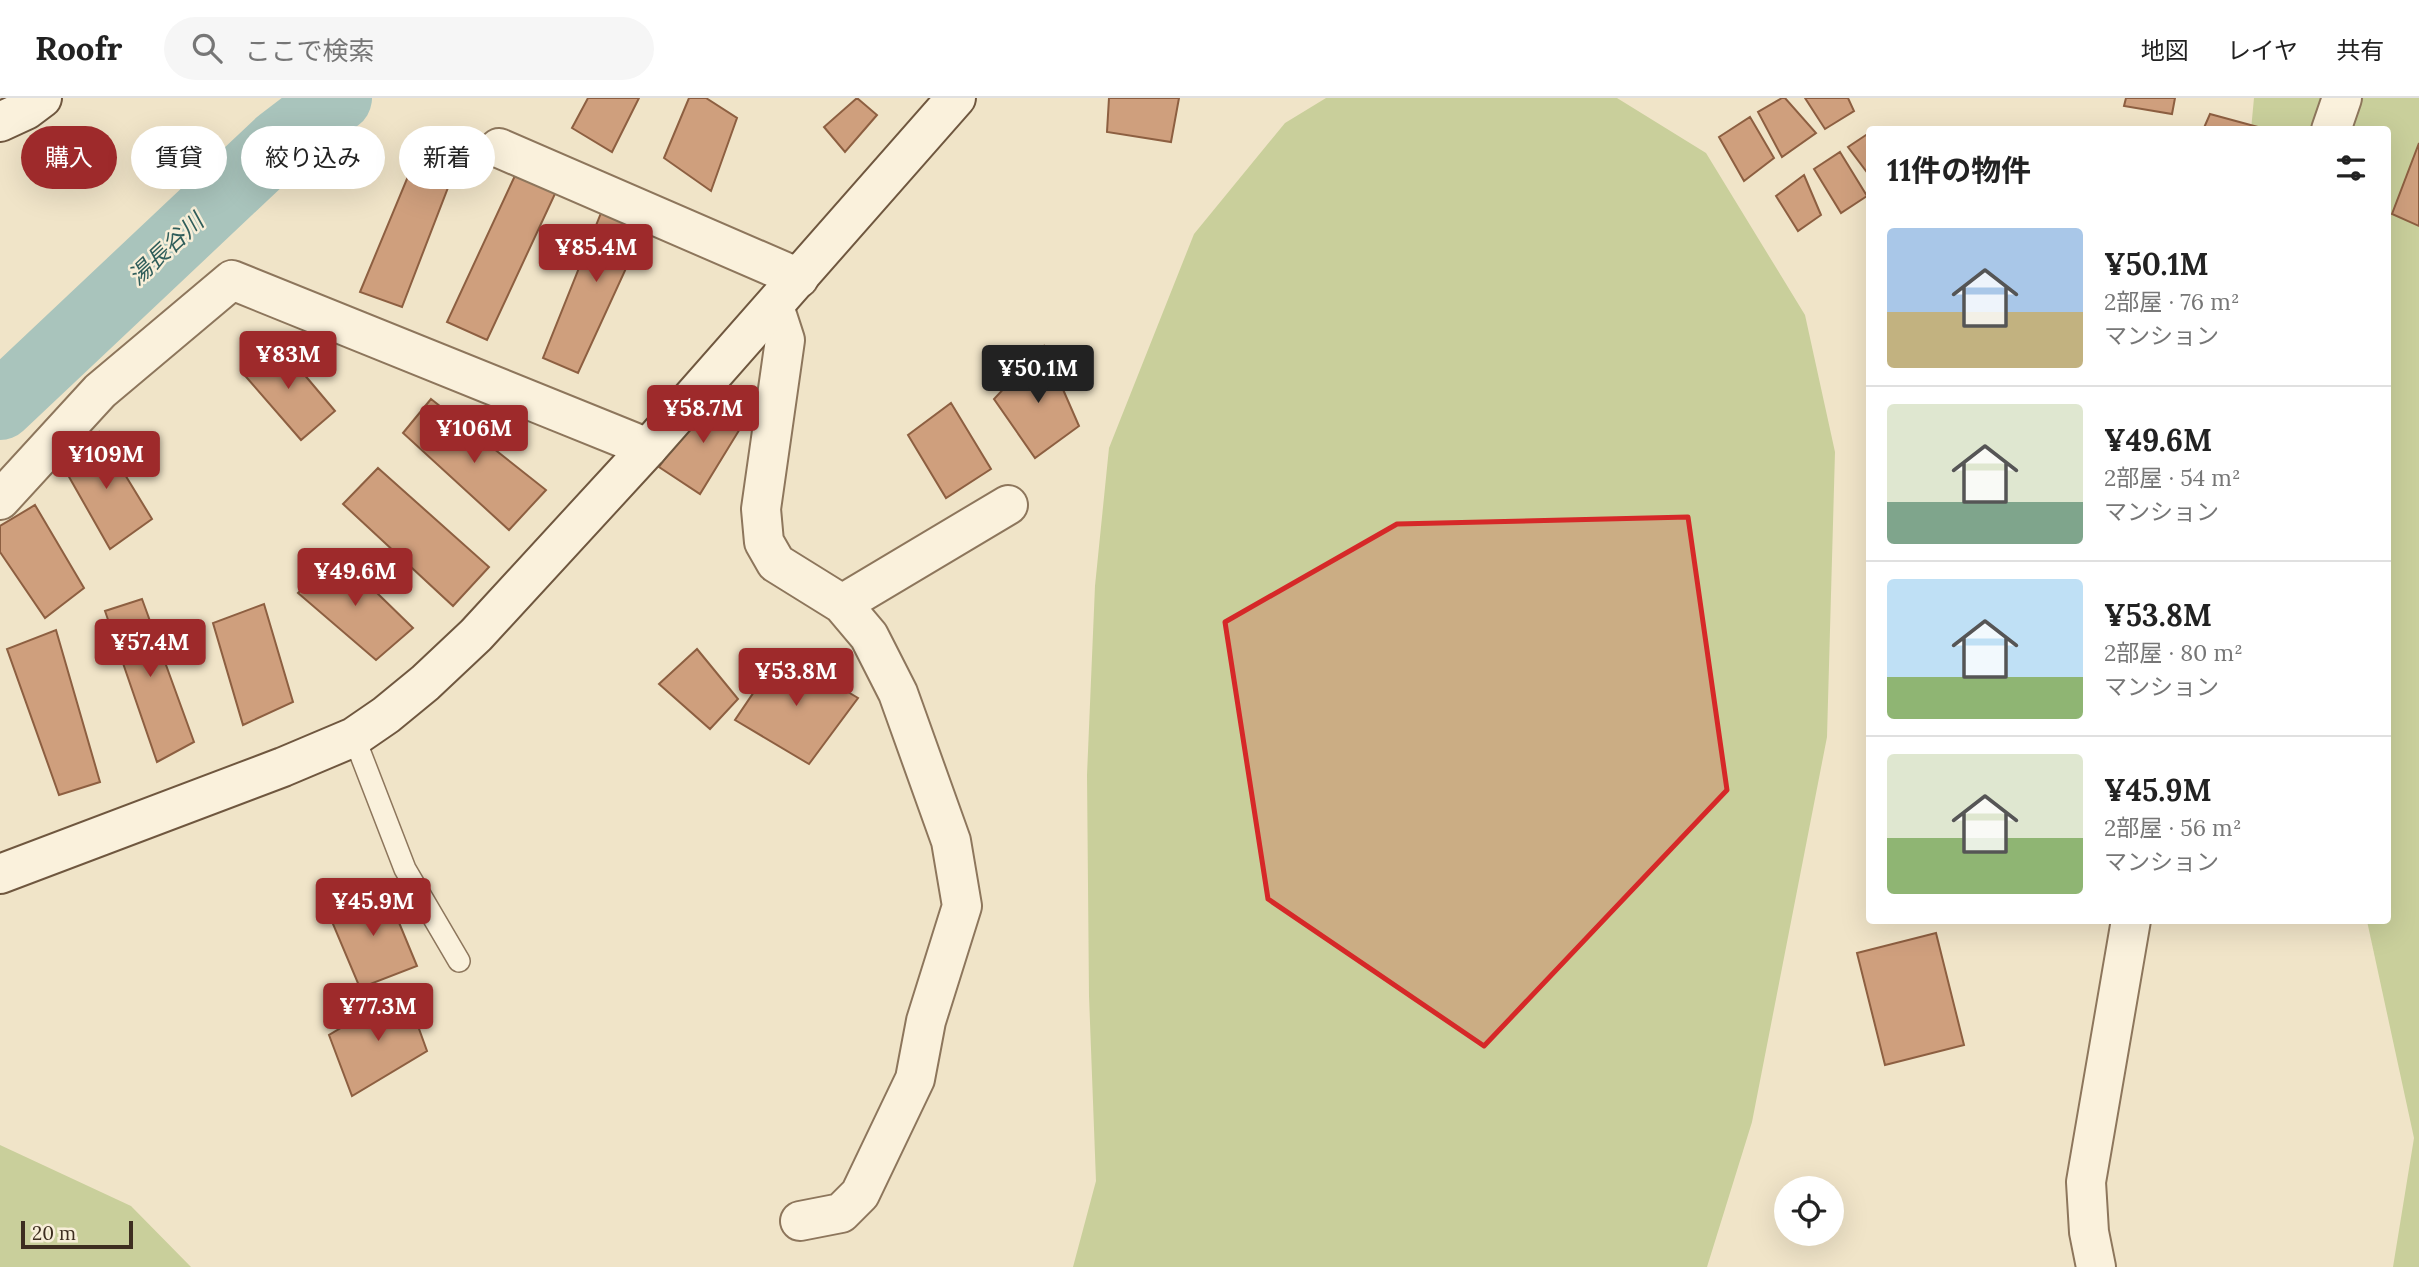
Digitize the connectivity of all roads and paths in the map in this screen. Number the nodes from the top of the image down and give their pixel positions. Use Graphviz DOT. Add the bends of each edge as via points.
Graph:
graph roads {
  1 [pos="42,98"];
  2 [pos="956,98"];
  3 [pos="2342,98"];
  4 [pos="0,122"];
  5 [pos="2333,126"];
  6 [pos="499,148"];
  7 [pos="799,278"];
  8 [pos="774,306"];
  9 [pos="648,448"];
  10 [pos="0,500"];
  11 [pos="1008,505"];
  12 [pos="842,604"];
  13 [pos="354,737"];
  14 [pos="0,874"];
  15 [pos="2130,924"];
  16 [pos="459,961"];
  17 [pos="800,1222"];
  18 [pos="2096,1267"];
  1 -- 4 [label="street"];
  2 -- 7 [label="street"];
  3 -- 5 [label="street"];
  6 -- 7 [label="street"];
  7 -- 8 [label="street"];
  8 -- 9 [label="street"];
  8 -- 12 [label="street" via="785,340 761,509 764,542 776,563"];
  9 -- 10 [label="street" via="232,280 100,391"];
  9 -- 13 [label="street" via="475,635 425,683"];
  11 -- 12 [label="street"];
  12 -- 17 [label="street" via="869,636 898,693 951,841 962,906 926,1021 915,1079 860,1195 841,1213"];
  13 -- 14 [label="street"];
  13 -- 16 [label="lane" via="405,869"];
  15 -- 18 [label="street" via="2087,1182"];
}
